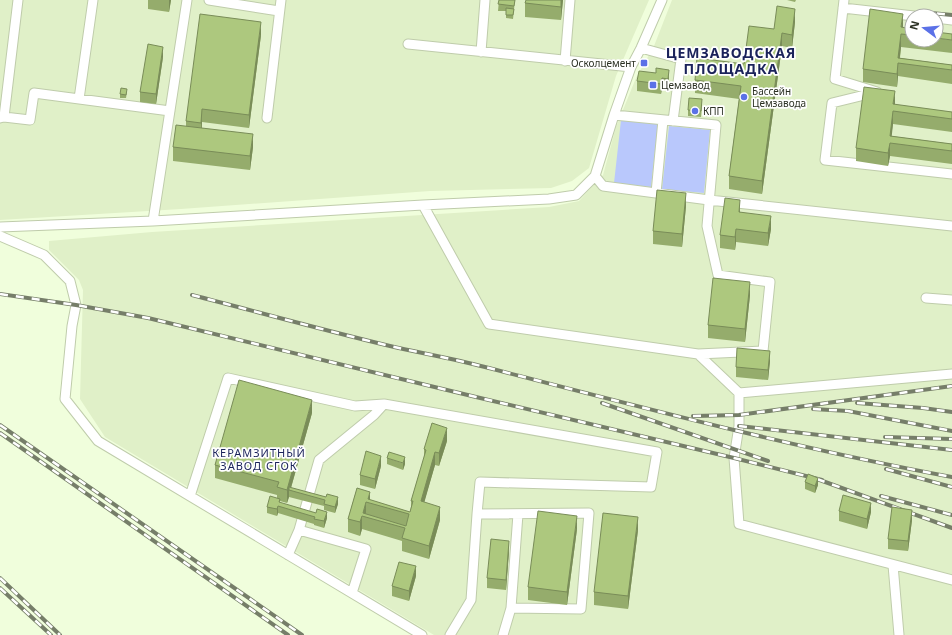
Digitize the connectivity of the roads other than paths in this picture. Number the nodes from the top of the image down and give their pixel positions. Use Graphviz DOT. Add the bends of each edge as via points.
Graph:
graph roads {
  1 [pos="18,0"];
  2 [pos="93,0"];
  3 [pos="187,0"];
  4 [pos="209,0"];
  5 [pos="281,0"];
  6 [pos="485,0"];
  7 [pos="570,0"];
  8 [pos="662,0"];
  9 [pos="844,4"];
  10 [pos="279,11"];
  11 [pos="904,14"];
  12 [pos="408,44"];
  13 [pos="642,48"];
  14 [pos="481,52"];
  15 [pos="566,61"];
  16 [pos="631,67"];
  17 [pos="79,100"];
  18 [pos="170,111"];
  19 [pos="614,115"];
  20 [pos="2,117"];
  21 [pos="267,118"];
  22 [pos="668,121"];
  23 [pos="952,174"];
  24 [pos="595,176"];
  25 [pos="656,193"];
  26 [pos="709,200"];
  27 [pos="423,205"];
  28 [pos="153,222"];
  29 [pos="952,226"];
  30 [pos="0,227"];
  31 [pos="0,236"];
  32 [pos="926,298"];
  33 [pos="952,300"];
  34 [pos="698,354"];
  35 [pos="952,374"];
  36 [pos="739,393"];
  37 [pos="384,404"];
  38 [pos="190,496"];
  39 [pos="477,514"];
  40 [pos="518,514"];
  41 [pos="299,530"];
  42 [pos="288,555"];
  43 [pos="893,565"];
  44 [pos="952,580"];
  45 [pos="352,593"];
  46 [pos="511,608"];
  47 [pos="422,635"];
  48 [pos="450,635"];
  49 [pos="502,635"];
  50 [pos="899,635"];
  1 -- 20 [label="street"];
  2 -- 17 [label="street"];
  3 -- 18 [label="street"];
  4 -- 10 [label="street"];
  5 -- 10 [label="street"];
  6 -- 14 [label="street"];
  7 -- 15 [label="street"];
  8 -- 13 [label="street"];
  9 -- 11 [label="street"];
  9 -- 23 [label="street" via="835,79 878,92 832,103 825,160"];
  10 -- 21 [label="street"];
  12 -- 14 [label="street"];
  13 -- 16 [label="street"];
  13 -- 22 [label="street" via="681,59"];
  14 -- 15 [label="street"];
  15 -- 16 [label="street"];
  16 -- 19 [label="street"];
  17 -- 18 [label="street"];
  17 -- 20 [label="street" via="34,93 30,120"];
  18 -- 28 [label="street"];
  19 -- 22 [label="street"];
  19 -- 24 [label="street"];
  22 -- 25 [label="street"];
  22 -- 26 [label="street" via="716,124"];
  24 -- 25 [label="street" via="603,186"];
  24 -- 27 [label="street" via="576,195 549,199"];
  25 -- 26 [label="street"];
  26 -- 29 [label="street"];
  26 -- 34 [label="street" via="707,226 718,275 770,282 763,351"];
  27 -- 28 [label="street"];
  27 -- 34 [label="street" via="489,324"];
  28 -- 30 [label="street"];
  31 -- 38 [label="street" via="44,255 70,281 76,305 65,399 98,441"];
  32 -- 33 [label="street"];
  34 -- 36 [label="street"];
  35 -- 36 [label="street"];
  36 -- 43 [label="street" via="734,458 739,524"];
  37 -- 38 [label="street" via="355,406 228,378"];
  37 -- 39 [label="street" via="657,452 651,487 480,482"];
  37 -- 41 [label="street" via="319,460"];
  38 -- 42 [label="street"];
  39 -- 40 [label="street"];
  39 -- 48 [label="street" via="471,600"];
  40 -- 46 [label="street"];
  40 -- 46 [label="street" via="589,513 580,609"];
  41 -- 42 [label="street"];
  41 -- 45 [label="street" via="366,550"];
  42 -- 45 [label="street"];
  43 -- 44 [label="street"];
  43 -- 50 [label="street"];
  45 -- 47 [label="street"];
  46 -- 49 [label="street"];
}
